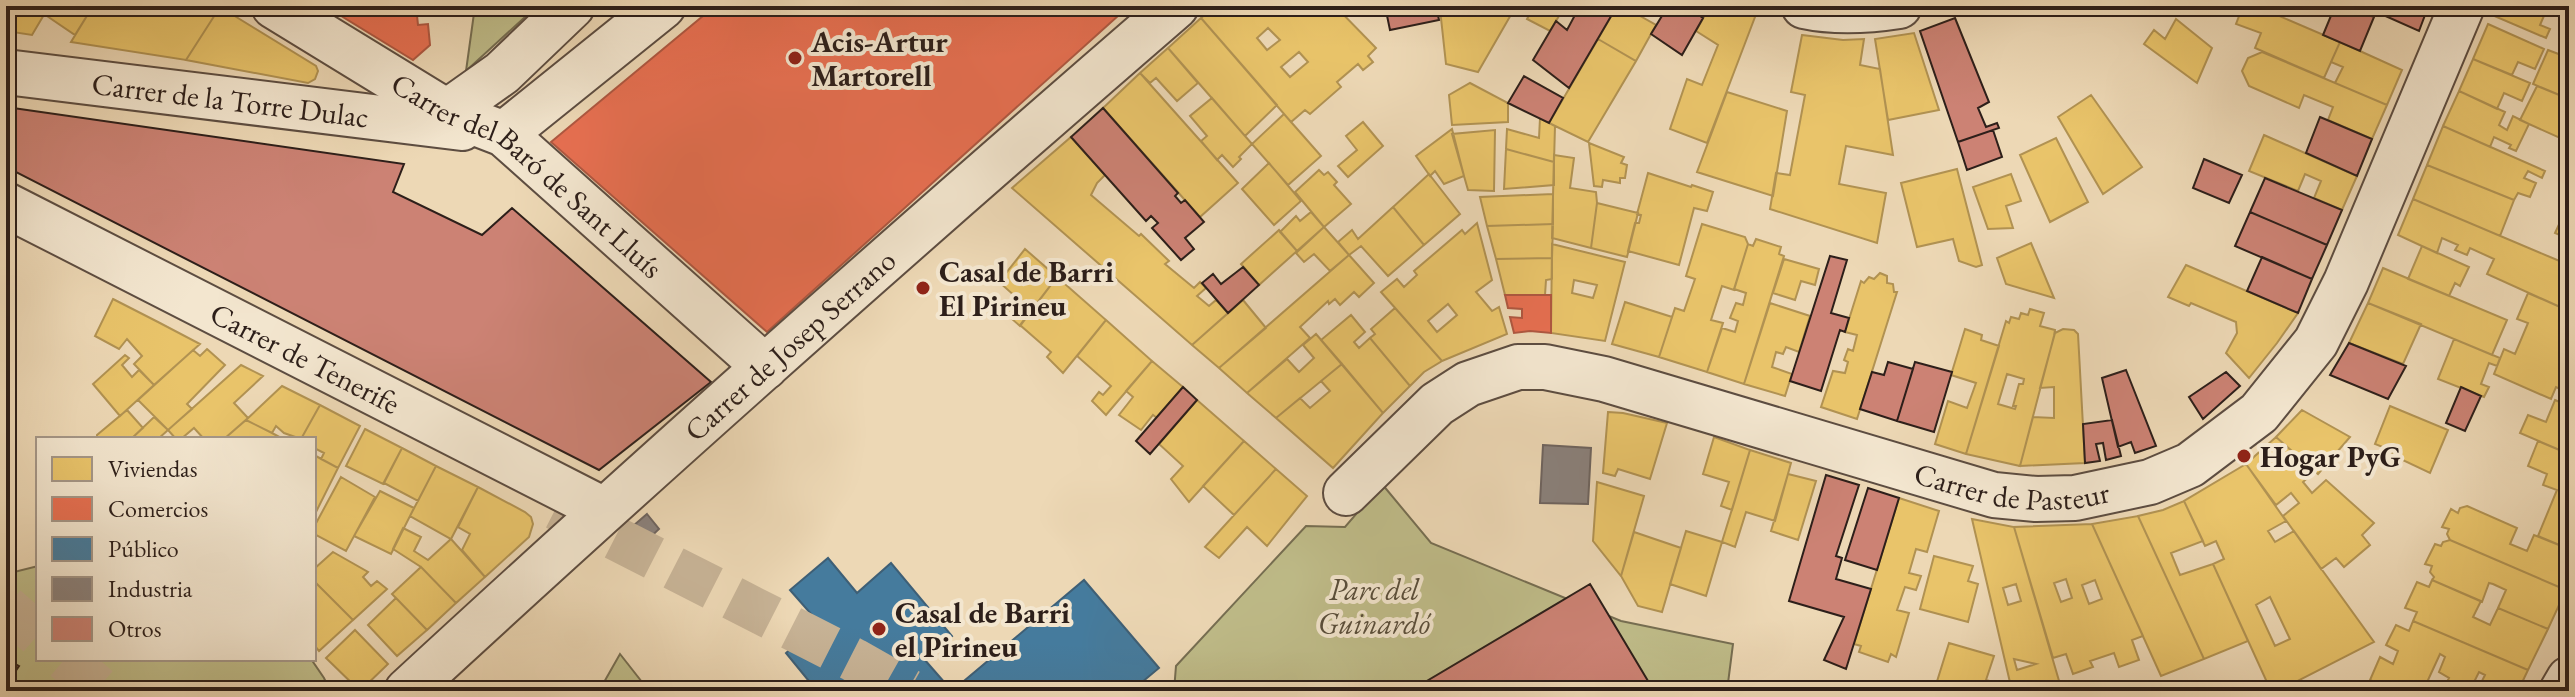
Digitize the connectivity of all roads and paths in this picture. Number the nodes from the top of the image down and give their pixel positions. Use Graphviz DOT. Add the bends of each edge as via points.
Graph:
graph roads {
  1 [pos="274,6"];
  2 [pos="572,6"];
  3 [pos="663,6"];
  4 [pos="1176,6"];
  5 [pos="1804,6"];
  6 [pos="1899,6"];
  7 [pos="2462,6"];
  8 [pos="6,72"];
  9 [pos="447,112"];
  10 [pos="504,134"];
  11 [pos="6,205"];
  12 [pos="765,367"];
  13 [pos="1346,493"];
  14 [pos="604,510"];
  15 [pos="2569,679"];
  16 [pos="407,691"];
  17 [pos="2562,691"];
  1 -- 9 [label="street, Carrer del Baró de Sant Lluís"];
  2 -- 9 [label="street" via="502,73"];
  3 -- 10 [label="street"];
  4 -- 12 [label="street, Carrer de Josep Serrano"];
  5 -- 6 [label="street" via="1862,11"];
  7 -- 13 [label="street, Carrer de Pasteur" via="2316,342 2259,413 2190,465 2150,482 2075,498 1994,495 1604,379 1518,367 1468,384 1437,404"];
  8 -- 10 [label="street, Carrer de la Torre Dulac"];
  9 -- 10 [label="street, Carrer del Baró de Sant Lluís"];
  10 -- 12 [label="street, Carrer del Baró de Sant Lluís"];
  11 -- 14 [label="street, Carrer de Tenerife"];
  12 -- 14 [label="street, Carrer de Josep Serrano"];
  14 -- 16 [label="street, Carrer de Josep Serrano"];
  15 -- 17 [label="street"];
}
